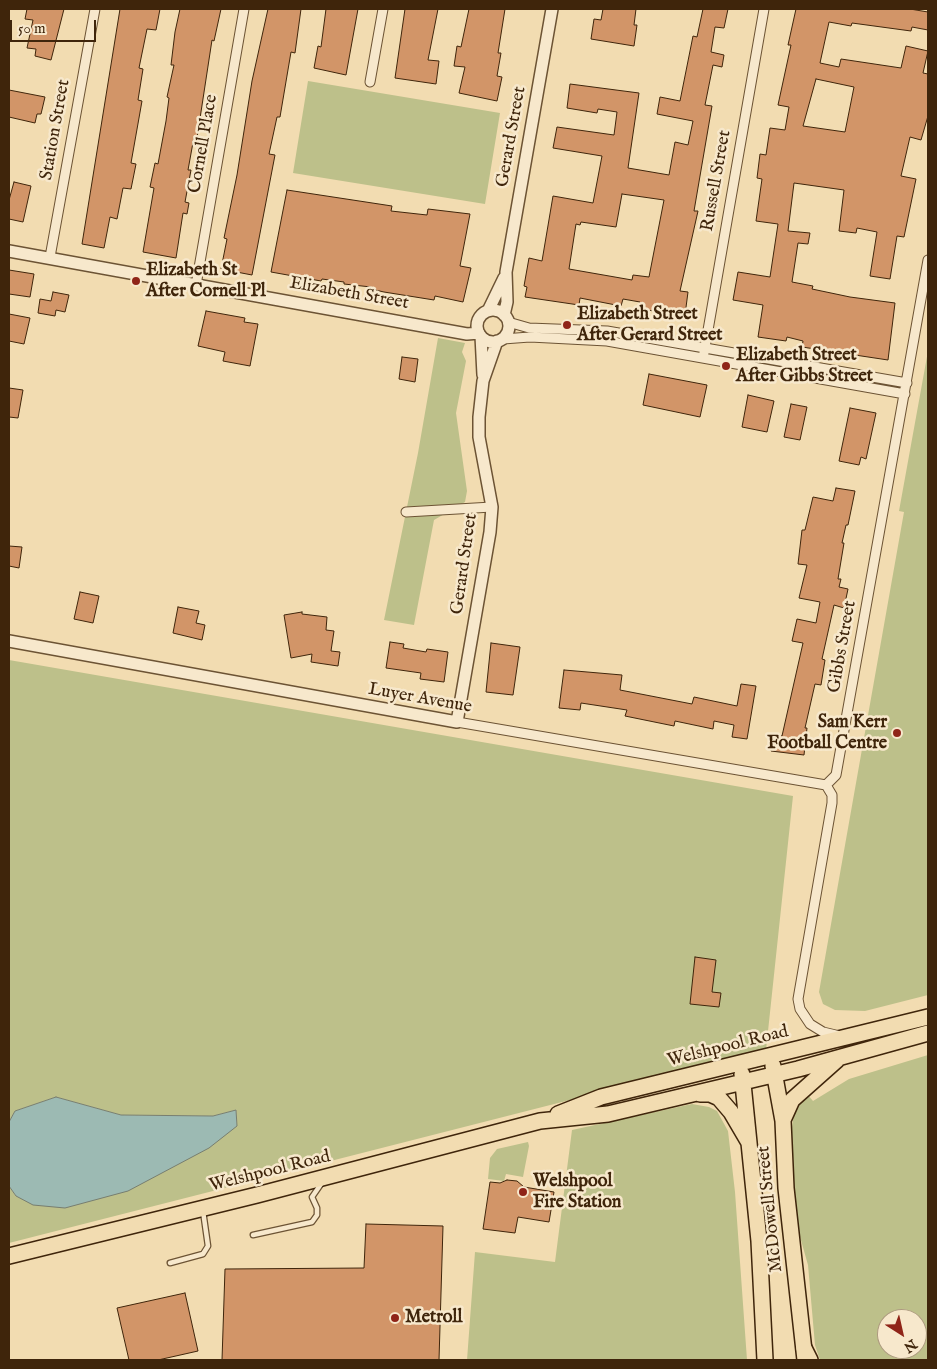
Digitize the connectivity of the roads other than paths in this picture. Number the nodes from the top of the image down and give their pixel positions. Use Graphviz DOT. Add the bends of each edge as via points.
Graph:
graph roads {
  1 [pos="94,9"];
  2 [pos="244,9"];
  3 [pos="383,9"];
  4 [pos="552,9"];
  5 [pos="764,9"];
  6 [pos="370,82"];
  7 [pos="9,251"];
  8 [pos="50,257"];
  9 [pos="928,260"];
  10 [pos="506,272"];
  11 [pos="196,285"];
  12 [pos="488,311"];
  13 [pos="506,319"];
  14 [pos="479,331"];
  15 [pos="500,340"];
  16 [pos="705,348"];
  17 [pos="703,358"];
  18 [pos="483,381"];
  19 [pos="907,383"];
  20 [pos="905,394"];
  21 [pos="492,507"];
  22 [pos="406,512"];
  23 [pos="9,641"];
  24 [pos="457,722"];
  25 [pos="826,785"];
  26 [pos="928,1017"];
  27 [pos="928,1033"];
  28 [pos="844,1037"];
  29 [pos="771,1055"];
  30 [pos="839,1058"];
  31 [pos="740,1063"];
  32 [pos="775,1074"];
  33 [pos="744,1082"];
  34 [pos="698,1094"];
  35 [pos="540,1121"];
  36 [pos="783,1121"];
  37 [pos="751,1147"];
  38 [pos="326,1177"];
  39 [pos="202,1208"];
  40 [pos="253,1235"];
  41 [pos="9,1256"];
  42 [pos="170,1263"];
  43 [pos="806,1356"];
  44 [pos="765,1360"];
  1 -- 8 [label="street, Station Street"];
  2 -- 11 [label="street, Cornell Place"];
  3 -- 6 [label="street"];
  4 -- 10 [label="street, Gerard Street"];
  5 -- 16 [label="street, Russell Street"];
  7 -- 8 [label="street, Elizabeth Street"];
  8 -- 11 [label="street, Elizabeth Street"];
  9 -- 19 [label="street, Gibbs Street"];
  10 -- 12 [label="street, Gerard Street"];
  10 -- 13 [label="street, Gerard Street"];
  11 -- 14 [label="street, Elizabeth Street" via="467,334"];
  12 -- 13 [label="street" via="497,311"];
  12 -- 14 [label="street" via="481,316"];
  13 -- 15 [label="street" via="508,331"];
  13 -- 16 [label="street" via="529,328 607,331"];
  14 -- 15 [label="street" via="488,341"];
  14 -- 18 [label="street, Gerard Street"];
  15 -- 17 [label="street" via="530,337 607,341"];
  15 -- 18 [label="street, Gerard Street"];
  16 -- 17 [label="street, Russell Street"];
  16 -- 19 [label="street"];
  17 -- 20 [label="street"];
  18 -- 21 [label="street, Gerard Street" via="479,437"];
  19 -- 20 [label="street, Gibbs Street"];
  20 -- 25 [label="street, Gibbs Street" via="836,775"];
  21 -- 22 [label="street"];
  21 -- 24 [label="street, Gerard Street"];
  23 -- 24 [label="street, Luyer Avenue"];
  24 -- 25 [label="street, Luyer Avenue"];
  25 -- 28 [label="street" via="832,795 832,803 798,989 800,1009 810,1024 823,1032"];
  26 -- 28 [label="main road, Welshpool Road"];
  27 -- 30 [label="main road, Welshpool Road"];
  28 -- 29 [label="main road, Welshpool Road"];
  29 -- 31 [label="main road, Welshpool Road"];
  29 -- 32 [label="main road, McDowell Street"];
  30 -- 32 [label="main road, Welshpool Road"];
  30 -- 36 [label="main road" via="792,1100"];
  31 -- 33 [label="main road, McDowell Street"];
  31 -- 35 [label="main road, Welshpool Road" via="601,1097"];
  32 -- 33 [label="main road, Welshpool Road"];
  32 -- 36 [label="main road, McDowell Street"];
  33 -- 34 [label="main road, Welshpool Road"];
  33 -- 37 [label="main road, McDowell Street"];
  34 -- 35 [label="main road, Welshpool Road" via="608,1114"];
  34 -- 37 [label="main road" via="718,1098 731,1112"];
  35 -- 38 [label="main road, Welshpool Road"];
  36 -- 43 [label="main road, McDowell Street" via="785,1181"];
  37 -- 44 [label="main road, McDowell Street"];
  38 -- 39 [label="main road, Welshpool Road"];
  38 -- 40 [label="lane" via="312,1197 317,1215 312,1222"];
  39 -- 41 [label="main road, Welshpool Road"];
  39 -- 42 [label="lane" via="208,1246 203,1254"];
}
